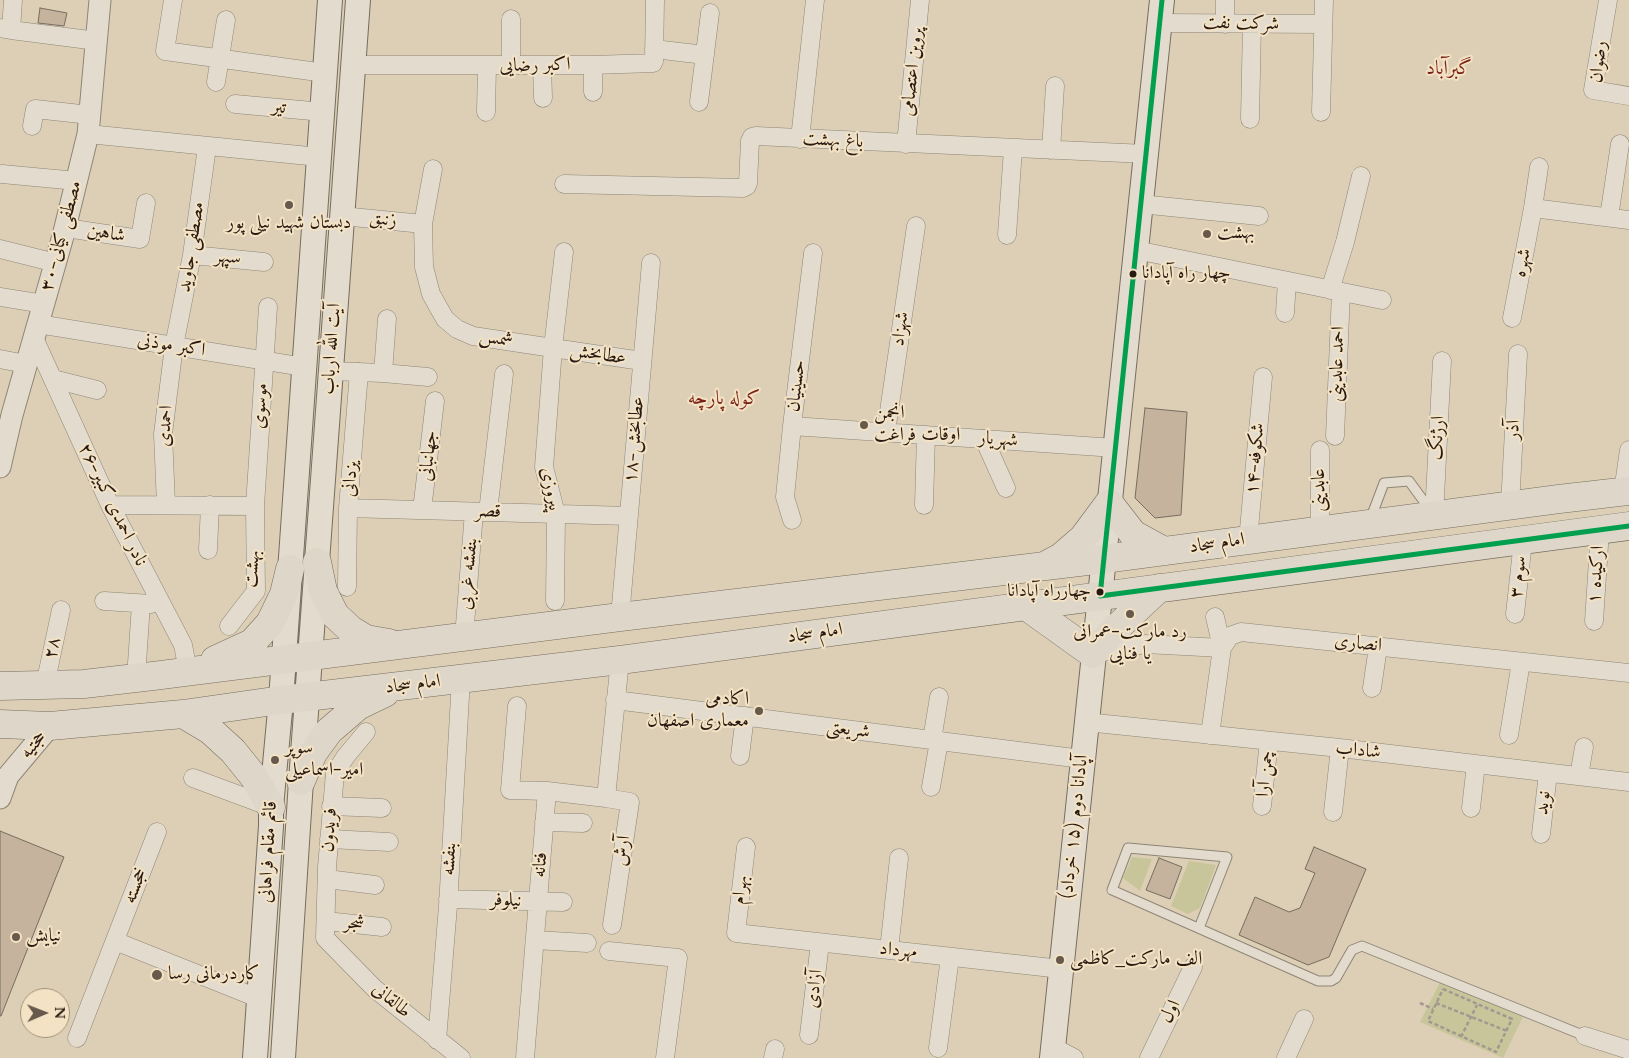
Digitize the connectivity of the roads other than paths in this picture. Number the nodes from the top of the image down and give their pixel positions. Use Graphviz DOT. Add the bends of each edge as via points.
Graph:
graph roads {
  1 [pos="13,0"];
  2 [pos="100,0"];
  3 [pos="173,0"];
  4 [pos="330,0"];
  5 [pos="358,0"];
  6 [pos="655,0"];
  7 [pos="815,0"];
  8 [pos="920,0"];
  9 [pos="1225,0"];
  10 [pos="1324,0"];
  11 [pos="1608,0"];
  12 [pos="1160,11"];
  13 [pos="710,13"];
  14 [pos="511,19"];
  15 [pos="226,20"];
  16 [pos="1225,24"];
  17 [pos="1252,24"];
  18 [pos="1323,24"];
  19 [pos="6,29"];
  20 [pos="97,41"];
  21 [pos="654,49"];
  22 [pos="705,55"];
  23 [pos="219,58"];
  24 [pos="542,65"];
  25 [pos="593,65"];
  26 [pos="353,66"];
  27 [pos="487,66"];
  28 [pos="511,66"];
  29 [pos="325,73"];
  30 [pos="216,82"];
  31 [pos="1055,86"];
  32 [pos="593,92"];
  33 [pos="1629,96"];
  34 [pos="543,98"];
  35 [pos="699,102"];
  36 [pos="235,104"];
  37 [pos="323,112"];
  38 [pos="486,112"];
  39 [pos="1321,112"];
  40 [pos="1250,119"];
  41 [pos="89,125"];
  42 [pos="32,126"];
  43 [pos="800,139"];
  44 [pos="906,144"];
  45 [pos="1620,144"];
  46 [pos="207,147"];
  47 [pos="1013,149"];
  48 [pos="1051,150"];
  49 [pos="1146,154"];
  50 [pos="319,156"];
  51 [pos="1539,167"];
  52 [pos="433,169"];
  53 [pos="2,174"];
  54 [pos="1361,176"];
  55 [pos="77,181"];
  56 [pos="564,184"];
  57 [pos="146,204"];
  58 [pos="1140,204"];
  59 [pos="1533,208"];
  60 [pos="342,216"];
  61 [pos="1259,216"];
  62 [pos="1609,218"];
  63 [pos="1629,220"];
  64 [pos="423,224"];
  65 [pos="916,226"];
  66 [pos="66,228"];
  67 [pos="1007,236"];
  68 [pos="0,249"];
  69 [pos="1136,250"];
  70 [pos="564,252"];
  71 [pos="813,252"];
  72 [pos="192,255"];
  73 [pos="264,262"];
  74 [pos="56,263"];
  75 [pos="651,263"];
  76 [pos="1287,281"];
  77 [pos="1336,291"];
  78 [pos="0,297"];
  79 [pos="1382,300"];
  80 [pos="44,304"];
  81 [pos="268,307"];
  82 [pos="1285,312"];
  83 [pos="1512,318"];
  84 [pos="387,319"];
  85 [pos="36,331"];
  86 [pos="307,332"];
  87 [pos="334,334"];
  88 [pos="174,346"];
  89 [pos="553,348"];
  90 [pos="1518,354"];
  91 [pos="0,359"];
  92 [pos="264,361"];
  93 [pos="642,361"];
  94 [pos="1442,361"];
  95 [pos="26,364"];
  96 [pos="304,367"];
  97 [pos="331,370"];
  98 [pos="359,372"];
  99 [pos="383,373"];
  100 [pos="504,374"];
  101 [pos="428,377"];
  102 [pos="1264,377"];
  103 [pos="53,379"];
  104 [pos="97,390"];
  105 [pos="435,401"];
  106 [pos="792,426"];
  107 [pos="886,432"];
  108 [pos="926,435"];
  109 [pos="1335,436"];
  110 [pos="984,439"];
  111 [pos="1115,448"];
  112 [pos="1320,450"];
  113 [pos="1629,450"];
  114 [pos="0,465"];
  115 [pos="1006,488"];
  116 [pos="1626,492"];
  117 [pos="1109,503"];
  118 [pos="110,505"];
  119 [pos="166,505"];
  120 [pos="924,505"];
  121 [pos="210,506"];
  122 [pos="255,506"];
  123 [pos="1510,506"];
  124 [pos="348,508"];
  125 [pos="422,510"];
  126 [pos="481,512"];
  127 [pos="556,514"];
  128 [pos="628,516"];
  129 [pos="1434,516"];
  130 [pos="792,520"];
  131 [pos="1368,524"];
  132 [pos="1629,526"];
  133 [pos="1600,530"];
  134 [pos="1320,531"];
  135 [pos="1248,540"];
  136 [pos="1523,540"];
  137 [pos="208,550"];
  138 [pos="1164,551"];
  139 [pos="1104,559"];
  140 [pos="317,562"];
  141 [pos="1044,566"];
  142 [pos="290,569"];
  143 [pos="347,587"];
  144 [pos="1159,588"];
  145 [pos="842,590"];
  146 [pos="1100,596"];
  147 [pos="104,601"];
  148 [pos="556,601"];
  149 [pos="141,604"];
  150 [pos="162,605"];
  151 [pos="1026,606"];
  152 [pos="61,610"];
  153 [pos="1515,614"];
  154 [pos="620,617"];
  155 [pos="1214,617"];
  156 [pos="1594,620"];
  157 [pos="230,626"];
  158 [pos="848,629"];
  159 [pos="464,637"];
  160 [pos="400,645"];
  161 [pos="1378,647"];
  162 [pos="1222,648"];
  163 [pos="293,654"];
  164 [pos="1093,654"];
  165 [pos="620,660"];
  166 [pos="1521,662"];
  167 [pos="188,671"];
  168 [pos="1629,673"];
  169 [pos="136,678"];
  170 [pos="461,679"];
  171 [pos="45,685"];
  172 [pos="0,686"];
  173 [pos="399,686"];
  174 [pos="1372,688"];
  175 [pos="939,697"];
  176 [pos="294,699"];
  177 [pos="615,700"];
  178 [pos="517,706"];
  179 [pos="183,714"];
  180 [pos="745,716"];
  181 [pos="1086,722"];
  182 [pos="0,724"];
  183 [pos="50,726"];
  184 [pos="366,732"];
  185 [pos="1210,735"];
  186 [pos="1509,735"];
  187 [pos="935,741"];
  188 [pos="1269,741"];
  189 [pos="1584,747"];
  190 [pos="1340,748"];
  191 [pos="740,756"];
  192 [pos="1082,759"];
  193 [pos="1476,764"];
  194 [pos="4,770"];
  195 [pos="1548,773"];
  196 [pos="1579,776"];
  197 [pos="193,778"];
  198 [pos="301,781"];
  199 [pos="1629,782"];
  200 [pos="931,787"];
  201 [pos="547,791"];
  202 [pos="0,798"];
  203 [pos="606,798"];
  204 [pos="332,806"];
  205 [pos="1262,806"];
  206 [pos="382,808"];
  207 [pos="1472,808"];
  208 [pos="1333,812"];
  209 [pos="271,816"];
  210 [pos="544,822"];
  211 [pos="583,823"];
  212 [pos="298,826"];
  213 [pos="157,832"];
  214 [pos="1541,834"];
  215 [pos="329,839"];
  216 [pos="389,842"];
  217 [pos="746,847"];
  218 [pos="900,858"];
  219 [pos="327,880"];
  220 [pos="375,885"];
  221 [pos="448,899"];
  222 [pos="538,902"];
  223 [pos="563,902"];
  224 [pos="612,925"];
  225 [pos="382,927"];
  226 [pos="1199,928"];
  227 [pos="326,929"];
  228 [pos="736,933"];
  229 [pos="535,940"];
  230 [pos="115,941"];
  231 [pos="588,943"];
  232 [pos="820,943"];
  233 [pos="889,950"];
  234 [pos="609,951"];
  235 [pos="950,956"];
  236 [pos="1193,967"];
  237 [pos="1061,969"];
  238 [pos="260,999"];
  239 [pos="1304,1019"];
  240 [pos="809,1035"];
  241 [pos="1585,1036"];
  242 [pos="77,1038"];
  243 [pos="438,1040"];
  244 [pos="938,1048"];
  245 [pos="1629,1050"];
  246 [pos="1052,1053"];
  247 [pos="255,1058"];
  248 [pos="283,1058"];
  249 [pos="461,1058"];
  250 [pos="525,1058"];
  251 [pos="665,1058"];
  252 [pos="1074,1058"];
  253 [pos="1149,1058"];
  254 [pos="1286,1058"];
  1 -- 19 [label="street"];
  2 -- 20 [label="street, ۳۰-مصطفی کیانی"];
  3 -- 23 [label="street" via="165,51"];
  4 -- 29 [label="main road, آیت الله ارباب"];
  5 -- 26 [label="main road, آیت الله ارباب"];
  6 -- 21 [label="street"];
  7 -- 43 [label="street"];
  8 -- 44 [label="street, پروین اعتصامی"];
  9 -- 16 [label="street"];
  10 -- 18 [label="street"];
  11 -- 33 [label="street, رضوان" via="1593,90"];
  12 -- 16 [label="street, شرکت نفت"];
  12 -- 49 [label="main road"];
  13 -- 22 [label="street"];
  14 -- 28 [label="street"];
  15 -- 23 [label="street"];
  16 -- 17 [label="street, شرکت نفت"];
  17 -- 18 [label="street, شرکت نفت"];
  17 -- 40 [label="street"];
  18 -- 39 [label="street"];
  19 -- 20 [label="street"];
  20 -- 41 [label="street, ۳۰-مصطفی کیانی"];
  21 -- 22 [label="street"];
  21 -- 25 [label="street, اکبر رضایی" via="653,63"];
  22 -- 35 [label="street"];
  23 -- 29 [label="street"];
  23 -- 30 [label="street"];
  24 -- 25 [label="street, اکبر رضایی"];
  24 -- 28 [label="street, اکبر رضایی"];
  24 -- 34 [label="street"];
  25 -- 32 [label="street"];
  26 -- 27 [label="street, اکبر رضایی"];
  26 -- 60 [label="main road, آیت الله ارباب"];
  27 -- 28 [label="street, اکبر رضایی"];
  27 -- 38 [label="street"];
  29 -- 37 [label="main road, آیت الله ارباب"];
  31 -- 48 [label="street"];
  36 -- 37 [label="street, تیر"];
  37 -- 50 [label="main road, آیت الله ارباب"];
  41 -- 42 [label="street" via="35,109"];
  41 -- 46 [label="street"];
  41 -- 55 [label="street, ۳۰-مصطفی کیانی"];
  43 -- 44 [label="street, باغ بهشت"];
  43 -- 56 [label="street, باغ بهشت" via="752,138 748,183 743,188"];
  44 -- 47 [label="street, باغ بهشت"];
  45 -- 62 [label="street"];
  46 -- 50 [label="street"];
  46 -- 72 [label="street, مصطفی جاوید"];
  47 -- 48 [label="street, باغ بهشت"];
  47 -- 67 [label="street"];
  48 -- 49 [label="street, باغ بهشت"];
  49 -- 58 [label="main road"];
  50 -- 86 [label="main road, آیت الله ارباب"];
  51 -- 59 [label="street, شهره"];
  52 -- 64 [label="street, شمس"];
  53 -- 55 [label="street"];
  54 -- 77 [label="street, احمد عابدینی"];
  55 -- 66 [label="street, ۳۰-مصطفی کیانی"];
  57 -- 66 [label="street, شاهین" via="140,240"];
  58 -- 61 [label="street"];
  58 -- 69 [label="main road"];
  59 -- 62 [label="street"];
  59 -- 83 [label="street, شهره"];
  60 -- 64 [label="street, زنبق"];
  60 -- 87 [label="main road, آیت الله ارباب"];
  62 -- 63 [label="street"];
  64 -- 89 [label="street, شمس" via="424,268 431,294 445,319 473,336"];
  65 -- 107 [label="street, شهزاد"];
  66 -- 74 [label="street, ۳۰-مصطفی کیانی"];
  68 -- 74 [label="street"];
  69 -- 76 [label="street"];
  69 -- 111 [label="main road"];
  70 -- 89 [label="street"];
  71 -- 106 [label="street, حسینیان"];
  72 -- 73 [label="street, سپهر"];
  72 -- 88 [label="street, مصطفی جاوید"];
  74 -- 80 [label="street, ۳۰-مصطفی کیانی"];
  75 -- 93 [label="street, ۱۸-عطابخش"];
  76 -- 77 [label="street"];
  76 -- 82 [label="street"];
  77 -- 79 [label="street"];
  77 -- 109 [label="street, احمد عابدینی"];
  78 -- 80 [label="street"];
  80 -- 85 [label="street, ۳۰-مصطفی کیانی"];
  81 -- 92 [label="street, موسوی"];
  84 -- 99 [label="street"];
  85 -- 88 [label="street, اکبر موذنی"];
  85 -- 95 [label="street, ۳۰-مصطفی کیانی"];
  85 -- 103 [label="street, ۲۶-نادر احمدی کبیر"];
  86 -- 87 [label="main road"];
  86 -- 96 [label="main road, آیت الله ارباب"];
  87 -- 97 [label="main road, آیت الله ارباب"];
  88 -- 92 [label="street, اکبر موذنی"];
  88 -- 119 [label="street, احمدی" via="164,434"];
  89 -- 93 [label="street, عطابخش"];
  89 -- 127 [label="street, پیروزی" via="544,467"];
  90 -- 123 [label="street, آذر"];
  91 -- 95 [label="street"];
  92 -- 96 [label="street, اکبر موذنی"];
  92 -- 122 [label="street, موسوی"];
  93 -- 128 [label="street, ۱۸-عطابخش"];
  94 -- 129 [label="street, ارژنگ"];
  95 -- 114 [label="street, ۳۰-مصطفی کیانی"];
  96 -- 142 [label="main road, آیت الله ارباب"];
  97 -- 98 [label="street"];
  97 -- 140 [label="main road, آیت الله ارباب"];
  98 -- 99 [label="street"];
  98 -- 124 [label="street, یزدانی"];
  99 -- 101 [label="street"];
  100 -- 126 [label="street, بنفشه غربی"];
  102 -- 135 [label="street, ۱۴-شکوفه"];
  103 -- 104 [label="street"];
  103 -- 118 [label="street, ۲۶-نادر احمدی کبیر"];
  105 -- 125 [label="street, جهانبانی"];
  106 -- 107 [label="street, شهریار"];
  106 -- 130 [label="street, حسینیان" via="786,497"];
  107 -- 108 [label="street, شهریار"];
  108 -- 110 [label="street, شهریار"];
  108 -- 120 [label="street"];
  110 -- 111 [label="street, شهریار"];
  110 -- 115 [label="street"];
  111 -- 117 [label="main road"];
  112 -- 134 [label="street, عابدینی"];
  113 -- 116 [label="street"];
  116 -- 123 [label="main road, امام سجاد"];
  117 -- 138 [label="main road" via="1133,534"];
  117 -- 139 [label="main road"];
  117 -- 141 [label="main road" via="1083,538 1061,557"];
  118 -- 119 [label="street"];
  118 -- 150 [label="street, ۲۶-نادر احمدی کبیر"];
  119 -- 121 [label="street"];
  121 -- 122 [label="street"];
  121 -- 137 [label="street"];
  122 -- 157 [label="street, بهشت" via="256,591"];
  123 -- 129 [label="main road, امام سجاد"];
  124 -- 125 [label="street, قصر"];
  124 -- 143 [label="street, یزدانی"];
  125 -- 126 [label="street, قصر"];
  126 -- 127 [label="street, قصر"];
  126 -- 159 [label="street, بنفشه غربی"];
  127 -- 128 [label="street, قصر"];
  127 -- 148 [label="street, پیروزی"];
  128 -- 154 [label="street, ۱۸-عطابخش"];
  129 -- 131 [label="main road, امام سجاد"];
  129 -- 131 [label="lane" via="1409,481 1384,483"];
  131 -- 134 [label="main road, امام سجاد"];
  132 -- 133 [label="main road, امام سجاد"];
  133 -- 136 [label="main road, امام سجاد"];
  133 -- 156 [label="street, ارکیده ۱"];
  134 -- 135 [label="main road, امام سجاد"];
  135 -- 138 [label="main road, امام سجاد"];
  136 -- 144 [label="main road, امام سجاد"];
  136 -- 153 [label="street, سوم ۳"];
  138 -- 139 [label="main road, امام سجاد"];
  139 -- 141 [label="main road, امام سجاد"];
  139 -- 146 [label="main road"];
  140 -- 160 [label="main road" via="323,590 335,615 366,639"];
  140 -- 163 [label="main road, آیت الله ارباب"];
  141 -- 145 [label="main road, امام سجاد"];
  142 -- 163 [label="main road, آیت الله ارباب"];
  142 -- 167 [label="main road" via="284,594 270,623 252,643"];
  144 -- 146 [label="main road, امام سجاد"];
  144 -- 164 [label="main road"];
  145 -- 154 [label="main road, امام سجاد"];
  145 -- 158 [label="main road"];
  146 -- 151 [label="main road, امام سجاد"];
  146 -- 164 [label="main road, آپادانا دوم (۱۵ خرداد)"];
  147 -- 149 [label="street"];
  149 -- 150 [label="street"];
  149 -- 169 [label="street"];
  150 -- 167 [label="street, ۲۶-نادر احمدی کبیر" via="183,645"];
  151 -- 158 [label="main road, امام سجاد"];
  151 -- 164 [label="main road"];
  152 -- 171 [label="street, ۲۸"];
  154 -- 159 [label="main road, امام سجاد"];
  155 -- 162 [label="street"];
  158 -- 165 [label="main road, امام سجاد"];
  159 -- 160 [label="main road, امام سجاد"];
  160 -- 163 [label="main road, امام سجاد"];
  161 -- 162 [label="street, انصاری" via="1241,632 1230,636"];
  161 -- 166 [label="street, انصاری"];
  161 -- 174 [label="street"];
  162 -- 164 [label="street" via="1145,644"];
  162 -- 185 [label="street"];
  163 -- 167 [label="main road, امام سجاد"];
  163 -- 176 [label="main road, قائم مقام فراهانی"];
  164 -- 181 [label="main road, آپادانا دوم (۱۵ خرداد)"];
  165 -- 170 [label="main road, امام سجاد"];
  165 -- 177 [label="street"];
  166 -- 168 [label="street, انصاری"];
  166 -- 186 [label="street"];
  167 -- 169 [label="main road, امام سجاد"];
  169 -- 171 [label="main road, امام سجاد"];
  170 -- 173 [label="main road, امام سجاد"];
  170 -- 221 [label="street, بنفشه"];
  171 -- 172 [label="main road, امام سجاد"];
  173 -- 176 [label="main road, امام سجاد"];
  173 -- 198 [label="main road" via="358,706 329,731 313,753"];
  175 -- 187 [label="street"];
  176 -- 179 [label="main road, امام سجاد"];
  176 -- 198 [label="main road, قائم مقام فراهانی"];
  176 -- 209 [label="main road, قائم مقام فراهانی"];
  177 -- 180 [label="street, شریعتی"];
  177 -- 203 [label="street"];
  178 -- 201 [label="street" via="510,790"];
  179 -- 183 [label="main road, امام سجاد"];
  179 -- 209 [label="main road" via="210,730 234,751 254,778"];
  180 -- 187 [label="street, شریعتی"];
  180 -- 191 [label="street"];
  181 -- 185 [label="street, شاداب"];
  181 -- 192 [label="main road, آپادانا دوم (۱۵ خرداد)"];
  182 -- 183 [label="main road, امام سجاد"];
  183 -- 194 [label="street, حجتیه"];
  184 -- 204 [label="street, فریدون" via="335,774"];
  185 -- 188 [label="street, شاداب"];
  187 -- 192 [label="street, شریعتی"];
  187 -- 200 [label="street"];
  188 -- 190 [label="street, شاداب"];
  188 -- 205 [label="street, چمن آرا"];
  189 -- 196 [label="street"];
  190 -- 193 [label="street, شاداب"];
  190 -- 208 [label="street"];
  192 -- 237 [label="main road, آپادانا دوم (۱۵ خرداد)"];
  193 -- 195 [label="street, شاداب"];
  193 -- 207 [label="street"];
  194 -- 202 [label="street"];
  195 -- 196 [label="street, شاداب"];
  195 -- 214 [label="street, نوید"];
  196 -- 199 [label="street, شاداب"];
  197 -- 209 [label="street"];
  198 -- 212 [label="main road, قائم مقام فراهانی"];
  201 -- 203 [label="street, آرش"];
  201 -- 210 [label="street, فتانه"];
  203 -- 224 [label="street, آرش" via="630,802"];
  204 -- 206 [label="street"];
  204 -- 215 [label="street, فریدون"];
  209 -- 212 [label="main road" via="273,820 276,815 288,812 294,815"];
  209 -- 238 [label="main road, قائم مقام فراهانی"];
  210 -- 211 [label="street"];
  210 -- 222 [label="street, فتانه"];
  212 -- 248 [label="main road, قائم مقام فراهانی"];
  213 -- 230 [label="street, خجسته"];
  215 -- 216 [label="street"];
  215 -- 219 [label="street, فریدون"];
  217 -- 228 [label="street, بهرام"];
  218 -- 233 [label="street"];
  219 -- 220 [label="street"];
  219 -- 227 [label="street, فریدون"];
  221 -- 222 [label="street, نیلوفر"];
  221 -- 243 [label="street, بنفشه"];
  222 -- 223 [label="street, نیلوفر"];
  222 -- 229 [label="street, فتانه"];
  225 -- 227 [label="street, شجر"];
  226 -- 226 [label="lane" via="1112,890 1128,848 1227,856"];
  226 -- 241 [label="lane" via="1325,982 1336,978 1352,950 1362,946"];
  227 -- 243 [label="street, طالقانی" via="375,989"];
  228 -- 232 [label="street, مهرداد"];
  229 -- 231 [label="street"];
  229 -- 250 [label="street, فتانه"];
  230 -- 238 [label="street"];
  230 -- 242 [label="street, خجسته"];
  232 -- 233 [label="street, مهرداد"];
  232 -- 240 [label="street, آزادی"];
  233 -- 235 [label="street, مهرداد"];
  234 -- 251 [label="street" via="678,958"];
  235 -- 237 [label="street, مهرداد"];
  235 -- 244 [label="street"];
  236 -- 253 [label="street, اول"];
  237 -- 246 [label="main road, آپادانا دوم (۱۵ خرداد)"];
  238 -- 247 [label="main road, قائم مقام فراهانی"];
  239 -- 254 [label="street"];
  241 -- 245 [label="street"];
  243 -- 249 [label="street, طالقانی"];
  246 -- 252 [label="street"];
}
